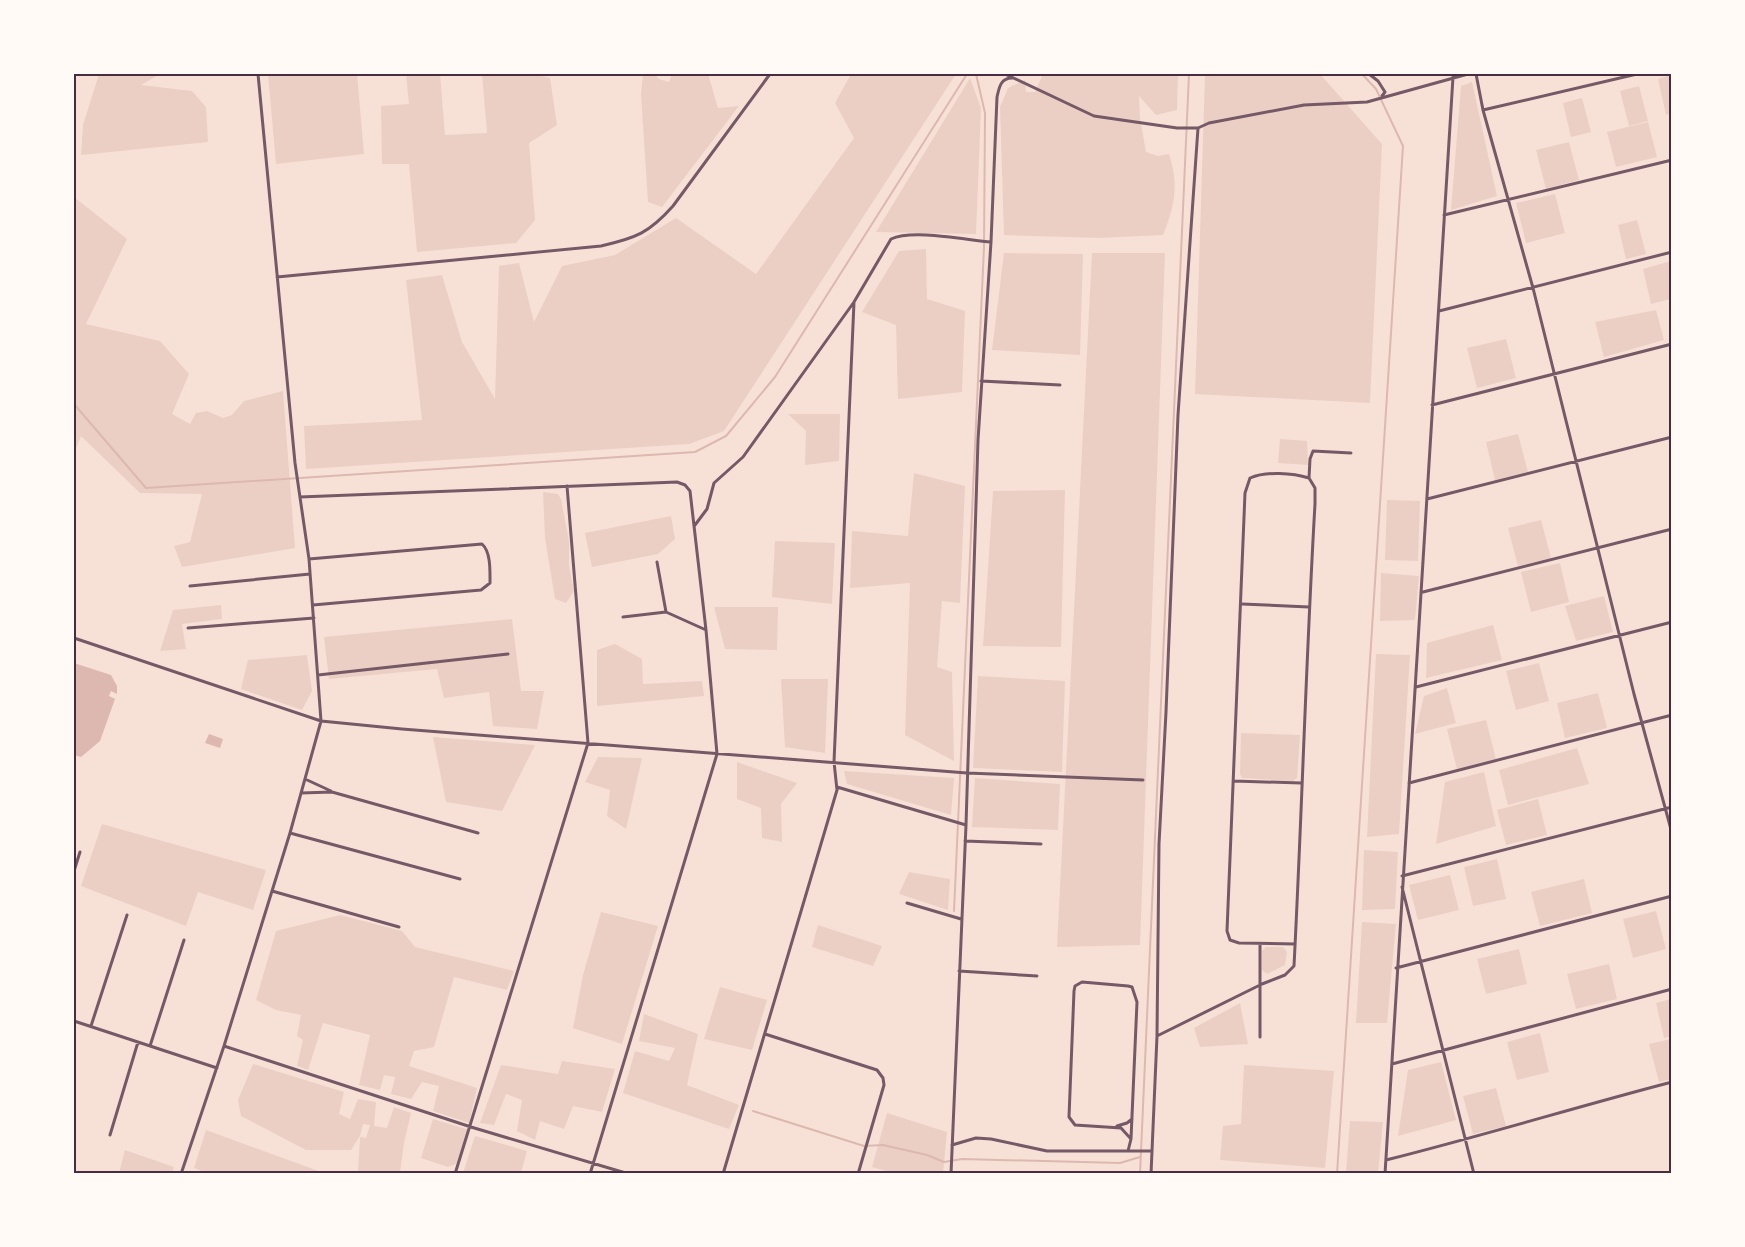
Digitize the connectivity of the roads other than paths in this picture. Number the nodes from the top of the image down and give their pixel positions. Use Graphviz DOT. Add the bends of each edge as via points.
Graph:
graph roads {
  1 [pos="258,74"];
  2 [pos="770,74"];
  3 [pos="1005,74"];
  4 [pos="1369,74"];
  5 [pos="1468,74"];
  6 [pos="1476,74"];
  7 [pos="1637,74"];
  8 [pos="1454,77"];
  9 [pos="1012,78"];
  10 [pos="1381,97"];
  11 [pos="1483,110"];
  12 [pos="1198,128"];
  13 [pos="1671,160"];
  14 [pos="1508,201"];
  15 [pos="1444,215"];
  16 [pos="990,242"];
  17 [pos="1671,252"];
  18 [pos="277,277"];
  19 [pos="1533,288"];
  20 [pos="854,302"];
  21 [pos="1438,311"];
  22 [pos="1671,344"];
  23 [pos="1554,374"];
  24 [pos="981,381"];
  25 [pos="1060,386"];
  26 [pos="1432,405"];
  27 [pos="1671,436"];
  28 [pos="1351,453"];
  29 [pos="1577,461"];
  30 [pos="1309,478"];
  31 [pos="567,486"];
  32 [pos="300,497"];
  33 [pos="1427,499"];
  34 [pos="694,525"];
  35 [pos="1671,529"];
  36 [pos="1599,548"];
  37 [pos="309,559"];
  38 [pos="657,562"];
  39 [pos="310,574"];
  40 [pos="190,586"];
  41 [pos="1422,593"];
  42 [pos="1242,604"];
  43 [pos="313,605"];
  44 [pos="1309,607"];
  45 [pos="666,612"];
  46 [pos="623,617"];
  47 [pos="314,618"];
  48 [pos="1671,622"];
  49 [pos="188,627"];
  50 [pos="706,630"];
  51 [pos="1620,635"];
  52 [pos="74,638"];
  53 [pos="508,654"];
  54 [pos="318,675"];
  55 [pos="1416,687"];
  56 [pos="1671,715"];
  57 [pos="321,721"];
  58 [pos="1642,723"];
  59 [pos="588,743"];
  60 [pos="717,754"];
  61 [pos="834,762"];
  62 [pos="966,773"];
  63 [pos="305,779"];
  64 [pos="1143,780"];
  65 [pos="1234,781"];
  66 [pos="1301,783"];
  67 [pos="1409,783"];
  68 [pos="837,787"];
  69 [pos="332,792"];
  70 [pos="301,793"];
  71 [pos="1671,807"];
  72 [pos="1665,808"];
  73 [pos="964,824"];
  74 [pos="290,833"];
  75 [pos="478,833"];
  76 [pos="1671,833"];
  77 [pos="965,841"];
  78 [pos="1041,844"];
  79 [pos="80,852"];
  80 [pos="74,871"];
  81 [pos="1402,876"];
  82 [pos="460,879"];
  83 [pos="1401,883"];
  84 [pos="272,891"];
  85 [pos="1671,896"];
  86 [pos="907,903"];
  87 [pos="127,915"];
  88 [pos="961,918"];
  89 [pos="399,927"];
  90 [pos="184,940"];
  91 [pos="1260,944"];
  92 [pos="1295,944"];
  93 [pos="1421,962"];
  94 [pos="1396,968"];
  95 [pos="959,971"];
  96 [pos="1036,976"];
  97 [pos="1262,984"];
  98 [pos="1671,989"];
  99 [pos="74,1021"];
  100 [pos="91,1026"];
  101 [pos="765,1034"];
  102 [pos="1157,1036"];
  103 [pos="1260,1037"];
  104 [pos="138,1042"];
  105 [pos="150,1046"];
  106 [pos="224,1046"];
  107 [pos="1443,1051"];
  108 [pos="1392,1064"];
  109 [pos="217,1068"];
  110 [pos="1671,1082"];
  111 [pos="1132,1119"];
  112 [pos="471,1127"];
  113 [pos="1115,1127"];
  114 [pos="110,1135"];
  115 [pos="1131,1139"];
  116 [pos="1465,1141"];
  117 [pos="952,1145"];
  118 [pos="1128,1151"];
  119 [pos="1152,1151"];
  120 [pos="1386,1160"];
  121 [pos="593,1164"];
  122 [pos="181,1173"];
  123 [pos="455,1173"];
  124 [pos="590,1173"];
  125 [pos="629,1173"];
  126 [pos="723,1173"];
  127 [pos="858,1173"];
  128 [pos="951,1173"];
  129 [pos="1151,1173"];
  130 [pos="1385,1173"];
  131 [pos="1474,1173"];
  1 -- 18 [label="street"];
  2 -- 18 [label="street" via="673,206 642,234 601,246"];
  3 -- 9 [label="street"];
  4 -- 10 [label="street" via="1385,92"];
  5 -- 8 [label="street"];
  6 -- 11 [label="street"];
  7 -- 11 [label="street"];
  8 -- 10 [label="street"];
  8 -- 15 [label="street"];
  9 -- 12 [label="street" via="1094,116"];
  9 -- 16 [label="street" via="1000,84 997,97"];
  10 -- 12 [label="street" via="1362,102 1304,105"];
  11 -- 14 [label="street"];
  12 -- 102 [label="street" via="1178,415 1159,844"];
  13 -- 14 [label="street"];
  14 -- 15 [label="street"];
  14 -- 19 [label="street"];
  15 -- 21 [label="street"];
  16 -- 20 [label="street" via="919,235 891,238"];
  16 -- 24 [label="street"];
  17 -- 19 [label="street"];
  18 -- 32 [label="street"];
  19 -- 21 [label="street"];
  19 -- 23 [label="street"];
  20 -- 34 [label="street" via="743,457 714,483 707,509"];
  20 -- 61 [label="street"];
  21 -- 26 [label="street"];
  22 -- 23 [label="street"];
  23 -- 26 [label="street"];
  23 -- 29 [label="street"];
  24 -- 25 [label="street"];
  24 -- 62 [label="street"];
  26 -- 33 [label="street"];
  27 -- 29 [label="street"];
  28 -- 30 [label="street" via="1313,451"];
  29 -- 33 [label="street"];
  29 -- 36 [label="street"];
  30 -- 42 [label="street" via="1258,474 1247,483"];
  30 -- 44 [label="street" via="1315,488 1315,504"];
  31 -- 32 [label="street"];
  31 -- 34 [label="street" via="677,482 690,491"];
  31 -- 59 [label="street"];
  32 -- 37 [label="street"];
  33 -- 41 [label="street"];
  34 -- 50 [label="street"];
  35 -- 36 [label="street"];
  36 -- 41 [label="street"];
  36 -- 51 [label="street"];
  37 -- 39 [label="street"];
  37 -- 43 [label="street" via="482,544 488,550 490,583 481,590"];
  38 -- 45 [label="street"];
  39 -- 40 [label="street"];
  39 -- 43 [label="street"];
  41 -- 55 [label="street"];
  42 -- 44 [label="street"];
  42 -- 65 [label="street"];
  43 -- 47 [label="street"];
  44 -- 66 [label="street"];
  45 -- 46 [label="street"];
  45 -- 50 [label="street"];
  47 -- 49 [label="street"];
  47 -- 54 [label="street"];
  48 -- 51 [label="street"];
  50 -- 60 [label="street"];
  51 -- 55 [label="street"];
  51 -- 58 [label="street"];
  52 -- 57 [label="street"];
  53 -- 54 [label="street"];
  54 -- 57 [label="street"];
  55 -- 67 [label="street"];
  56 -- 58 [label="street"];
  57 -- 59 [label="street"];
  57 -- 63 [label="street"];
  58 -- 67 [label="street"];
  58 -- 72 [label="street"];
  59 -- 60 [label="street"];
  59 -- 112 [label="street"];
  60 -- 61 [label="street"];
  60 -- 121 [label="street"];
  61 -- 62 [label="street"];
  61 -- 68 [label="street"];
  62 -- 64 [label="street"];
  62 -- 73 [label="street"];
  63 -- 69 [label="street"];
  63 -- 70 [label="street"];
  65 -- 66 [label="street"];
  65 -- 91 [label="street" via="1227,931 1234,942"];
  66 -- 92 [label="street"];
  67 -- 81 [label="street"];
  68 -- 73 [label="street"];
  68 -- 101 [label="street"];
  69 -- 70 [label="street"];
  69 -- 75 [label="street"];
  70 -- 74 [label="street"];
  71 -- 72 [label="street"];
  72 -- 76 [label="street"];
  72 -- 81 [label="street"];
  73 -- 77 [label="street"];
  74 -- 82 [label="street"];
  74 -- 84 [label="street"];
  77 -- 78 [label="street"];
  77 -- 88 [label="street"];
  79 -- 80 [label="street"];
  81 -- 83 [label="street"];
  83 -- 93 [label="street"];
  83 -- 94 [label="street"];
  84 -- 89 [label="street"];
  84 -- 106 [label="street"];
  85 -- 93 [label="street"];
  86 -- 88 [label="street"];
  87 -- 100 [label="street"];
  88 -- 95 [label="street"];
  90 -- 105 [label="street"];
  91 -- 92 [label="street"];
  91 -- 97 [label="street"];
  92 -- 97 [label="street" via="1294,966 1290,971"];
  93 -- 94 [label="street"];
  93 -- 107 [label="street"];
  94 -- 108 [label="street"];
  95 -- 96 [label="street"];
  95 -- 117 [label="street"];
  97 -- 102 [label="street"];
  97 -- 103 [label="street"];
  98 -- 107 [label="street"];
  99 -- 100 [label="street"];
  100 -- 104 [label="street"];
  101 -- 126 [label="street"];
  101 -- 127 [label="street" via="880,1073 884,1085"];
  102 -- 119 [label="street"];
  104 -- 105 [label="street"];
  104 -- 114 [label="street"];
  105 -- 109 [label="street"];
  106 -- 109 [label="street"];
  106 -- 112 [label="street"];
  107 -- 108 [label="street"];
  107 -- 116 [label="street"];
  108 -- 120 [label="street"];
  109 -- 122 [label="street"];
  110 -- 116 [label="street"];
  111 -- 113 [label="street"];
  111 -- 113 [label="street" via="1137,1002 1134,989 1078,983 1074,991 1069,1118 1075,1125"];
  111 -- 115 [label="street"];
  112 -- 121 [label="street"];
  112 -- 123 [label="street"];
  113 -- 115 [label="street"];
  115 -- 118 [label="street"];
  116 -- 120 [label="street"];
  116 -- 131 [label="street"];
  117 -- 118 [label="street" via="976,1138 1047,1151"];
  117 -- 128 [label="street"];
  118 -- 119 [label="street"];
  119 -- 129 [label="street"];
  120 -- 130 [label="street"];
  121 -- 124 [label="street"];
  121 -- 125 [label="street"];
}
